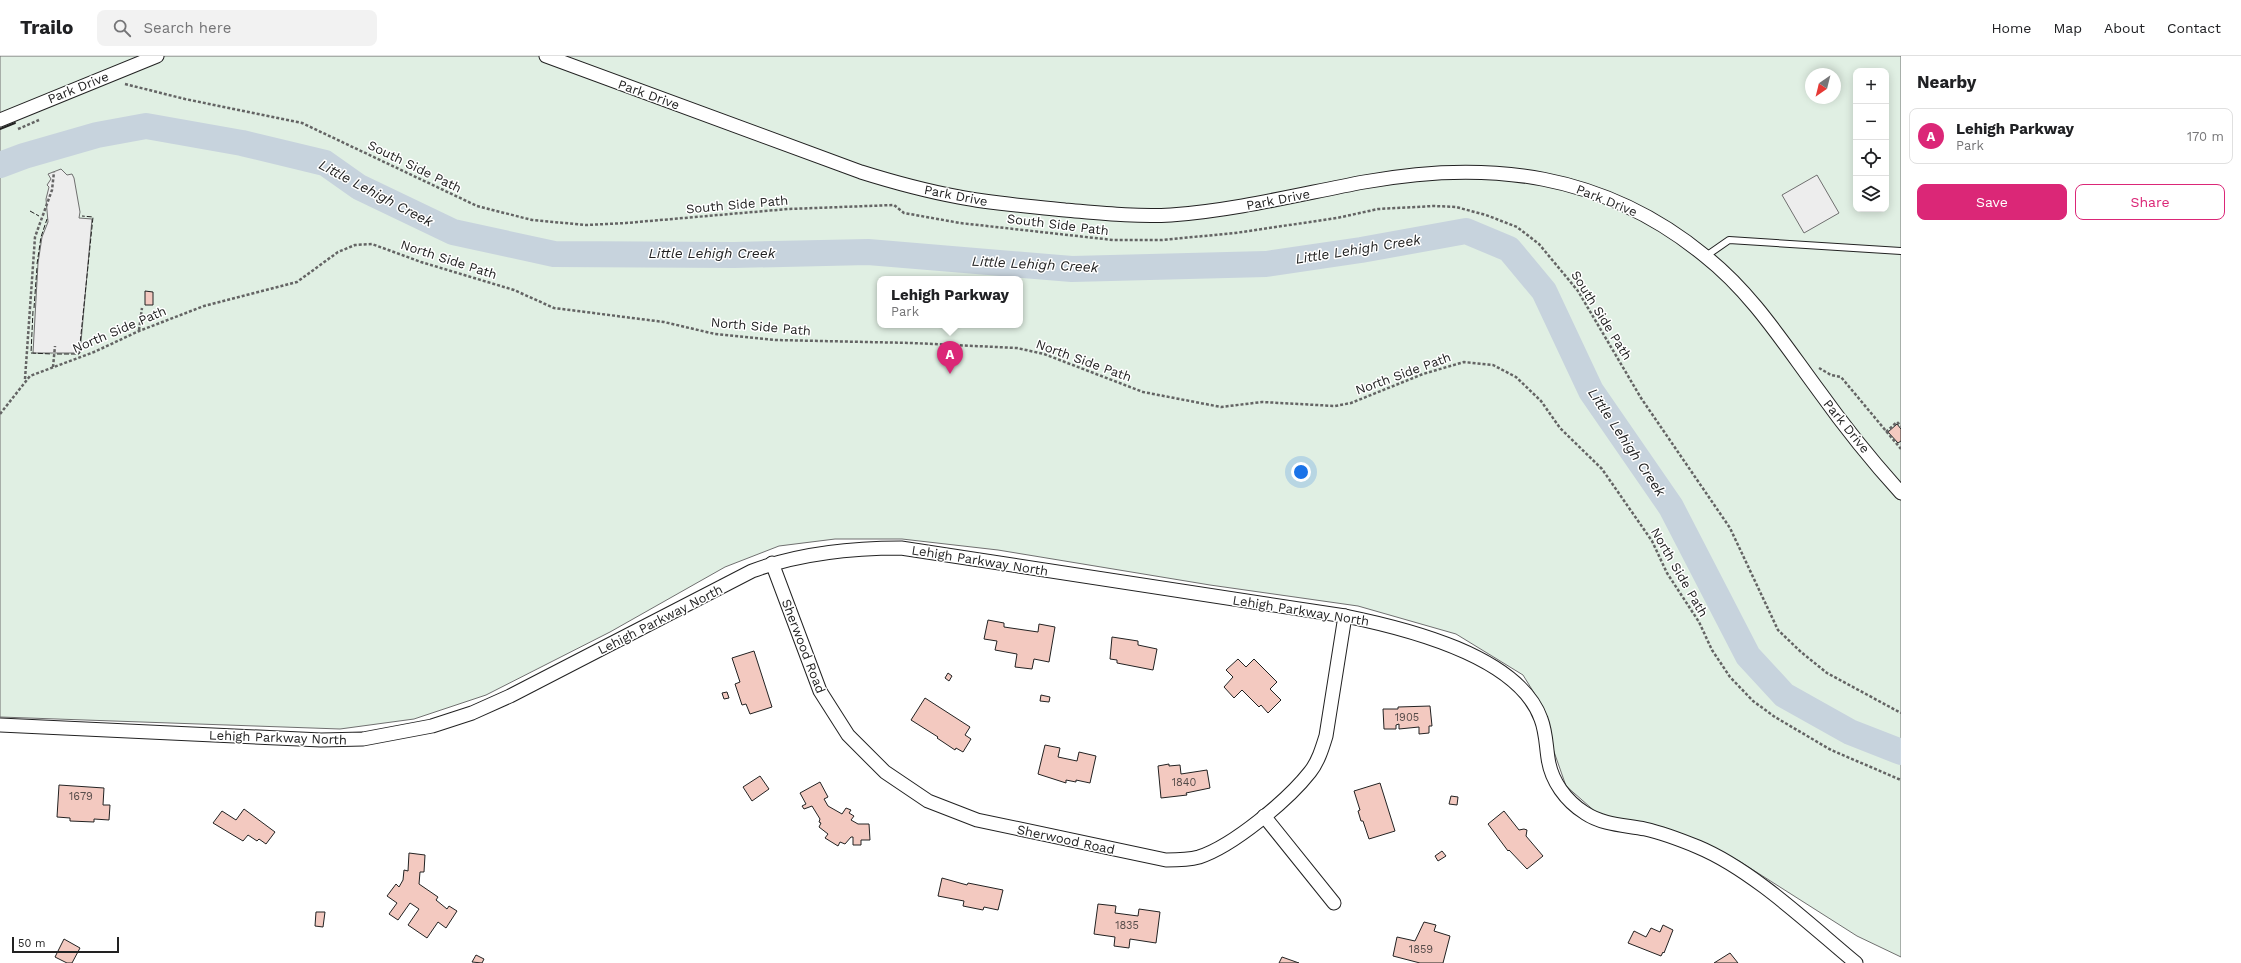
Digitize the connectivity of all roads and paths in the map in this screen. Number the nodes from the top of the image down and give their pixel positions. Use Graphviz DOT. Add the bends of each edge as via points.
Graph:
graph roads {
  1 [pos="157,56"];
  2 [pos="546,56"];
  3 [pos="117,85"];
  4 [pos="44,116"];
  5 [pos="0,120"];
  6 [pos="14,130"];
  7 [pos="54,172"];
  8 [pos="1901,251"];
  9 [pos="1706,256"];
  10 [pos="142,308"];
  11 [pos="139,331"];
  12 [pos="55,346"];
  13 [pos="53,367"];
  14 [pos="1804,371"];
  15 [pos="25,379"];
  16 [pos="0,414"];
  17 [pos="1901,426"];
  18 [pos="1886,432"];
  19 [pos="1900,445"];
  20 [pos="1901,449"];
  21 [pos="1901,493"];
  22 [pos="772,563"];
  23 [pos="1345,616"];
  24 [pos="1901,713"];
  25 [pos="0,725"];
  26 [pos="1901,780"];
  27 [pos="1264,816"];
  28 [pos="1334,903"];
  29 [pos="1856,963"];
  1 -- 5 [label="street, Park Drive"];
  2 -- 9 [label="street, Park Drive" via="861,172 960,197 1010,205 1125,216 1168,215 1254,205 1411,175 1495,171 1556,181 1607,197 1642,213"];
  3 -- 24 [label="path, South Side Path" via="124,84 302,123 471,203 532,220 586,225 796,209 894,205 904,213 960,223 1060,235 1120,240 1162,240 1235,233 1337,218 1378,209 1456,207 1486,215 1518,227 1539,244 1578,291 1641,398 1730,528 1778,630 1827,673"];
  4 -- 6 [label="path" via="34,123"];
  7 -- 15 [label="path" via="52,190 35,237"];
  8 -- 9 [label="lane" via="1729,240"];
  9 -- 14 [label="street, Park Drive" via="1751,301"];
  10 -- 11 [label="path"];
  11 -- 13 [label="path, North Side Path"];
  11 -- 26 [label="path, North Side Path" via="204,306 297,282 338,252 372,244 514,290 554,308 664,322 714,334 776,340 1017,348 1044,354 1143,392 1221,406 1262,402 1340,405 1458,363 1493,365 1516,378 1536,396 1560,428 1602,469 1652,541 1667,573 1699,622 1712,650 1730,677 1753,701 1831,750"];
  12 -- 13 [label="path"];
  13 -- 15 [label="path, North Side Path"];
  14 -- 18 [label="path" via="1818,366 1831,375 1841,377"];
  14 -- 21 [label="street, Park Drive" via="1835,414"];
  15 -- 16 [label="path" via="16,396"];
  17 -- 18 [label="path" via="1897,422"];
  18 -- 19 [label="path"];
  19 -- 20 [label="path"];
  22 -- 23 [label="street, Lehigh Parkway North" via="837,551 901,548"];
  22 -- 25 [label="street, Lehigh Parkway North" via="745,574 510,696 472,713 432,726 391,735 321,740"];
  22 -- 27 [label="street, Sherwood Road" via="820,691 832,714 848,735 884,772 928,801 977,820 1166,860 1182,860 1212,852"];
  23 -- 27 [label="street, Sherwood Road" via="1326,736 1320,755 1306,777"];
  23 -- 29 [label="street, Lehigh Parkway North" via="1381,623 1442,641 1497,670 1523,690 1533,704 1542,724 1553,776 1561,791 1572,803 1601,821 1673,837 1725,860 1758,882"];
  27 -- 28 [label="street"];
}
